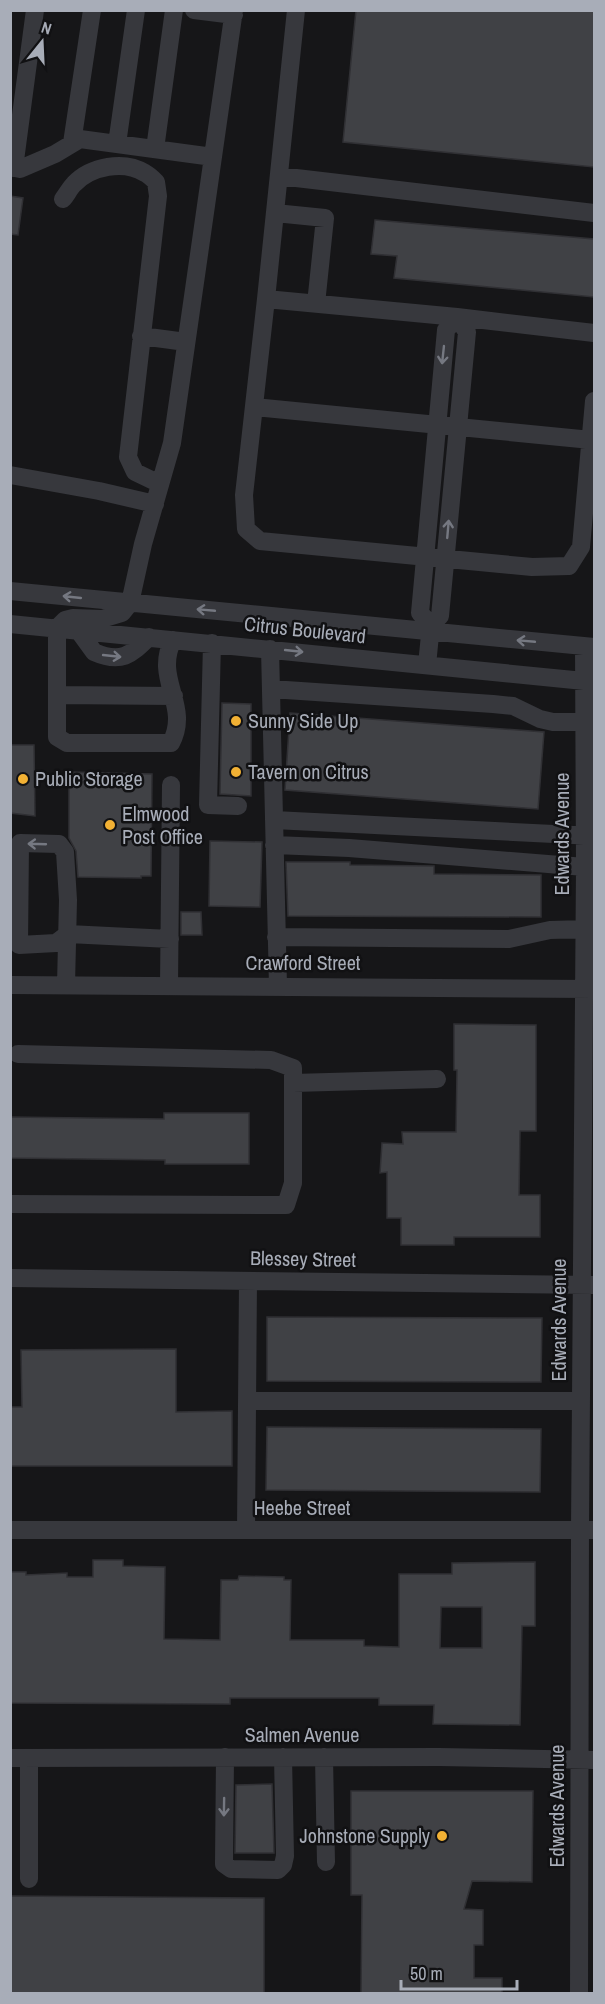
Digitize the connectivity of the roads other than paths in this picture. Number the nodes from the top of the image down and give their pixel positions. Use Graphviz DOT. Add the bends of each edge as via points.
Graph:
graph roads {
  1 [pos="35,10"];
  2 [pos="92,10"];
  3 [pos="136,10"];
  4 [pos="174,10"];
  5 [pos="194,10"];
  6 [pos="296,10"];
  7 [pos="234,13"];
  8 [pos="72,143"];
  9 [pos="117,144"];
  10 [pos="155,149"];
  11 [pos="213,157"];
  12 [pos="12,167"];
  13 [pos="279,176"];
  14 [pos="63,199"];
  15 [pos="275,213"];
  16 [pos="594,213"];
  17 [pos="266,300"];
  18 [pos="316,304"];
  19 [pos="457,317"];
  20 [pos="594,333"];
  21 [pos="141,336"];
  22 [pos="186,342"];
  23 [pos="594,401"];
  24 [pos="254,407"];
  25 [pos="436,426"];
  26 [pos="458,427"];
  27 [pos="591,440"];
  28 [pos="10,475"];
  29 [pos="160,484"];
  30 [pos="155,504"];
  31 [pos="425,556"];
  32 [pos="446,558"];
  33 [pos="10,591"];
  34 [pos="37,594"];
  35 [pos="10,599"];
  36 [pos="130,603"];
  37 [pos="10,624"];
  38 [pos="57,628"];
  39 [pos="431,628"];
  40 [pos="173,640"];
  41 [pos="212,643"];
  42 [pos="589,647"];
  43 [pos="270,649"];
  44 [pos="427,665"];
  45 [pos="589,681"];
  46 [pos="271,689"];
  47 [pos="57,695"];
  48 [pos="174,696"];
  49 [pos="584,722"];
  50 [pos="171,785"];
  51 [pos="237,806"];
  52 [pos="274,820"];
  53 [pos="590,836"];
  54 [pos="274,845"];
  55 [pos="585,867"];
  56 [pos="585,929"];
  57 [pos="68,934"];
  58 [pos="276,937"];
  59 [pos="170,939"];
  60 [pos="10,985"];
  61 [pos="66,985"];
  62 [pos="169,985"];
  63 [pos="278,986"];
  64 [pos="589,988"];
  65 [pos="18,1054"];
  66 [pos="437,1079"];
  67 [pos="293,1083"];
  68 [pos="10,1204"];
  69 [pos="10,1278"];
  70 [pos="248,1281"];
  71 [pos="588,1285"];
  72 [pos="247,1401"];
  73 [pos="581,1401"];
  74 [pos="10,1530"];
  75 [pos="246,1530"];
  76 [pos="587,1530"];
  77 [pos="225,1757"];
  78 [pos="283,1757"];
  79 [pos="324,1757"];
  80 [pos="20,1758"];
  81 [pos="587,1760"];
  82 [pos="326,1862"];
  83 [pos="28,1879"];
  84 [pos="579,1994"];
  1 -- 12 [label="street"];
  2 -- 8 [label="street"];
  3 -- 9 [label="street"];
  4 -- 10 [label="street"];
  5 -- 7 [label="street"];
  6 -- 13 [label="street"];
  7 -- 11 [label="street"];
  8 -- 9 [label="street" via="81,139"];
  8 -- 12 [label="street" via="20,169"];
  9 -- 10 [label="street"];
  10 -- 11 [label="street"];
  11 -- 22 [label="street"];
  13 -- 15 [label="street"];
  13 -- 16 [label="street"];
  14 -- 21 [label="street" via="91,171 112,166 145,172 156,182 158,196"];
  15 -- 17 [label="street"];
  15 -- 18 [label="street" via="325,218"];
  17 -- 18 [label="street"];
  17 -- 24 [label="street"];
  18 -- 19 [label="street"];
  19 -- 20 [label="street"];
  19 -- 25 [label="street, one-way" via="446,330"];
  19 -- 26 [label="street" via="467,332"];
  21 -- 22 [label="street"];
  21 -- 29 [label="street" via="128,457 135,472"];
  22 -- 29 [label="street" via="172,442"];
  23 -- 27 [label="street"];
  24 -- 25 [label="street"];
  24 -- 31 [label="street" via="244,495 246,529 260,541"];
  25 -- 26 [label="street"];
  25 -- 31 [label="street"];
  26 -- 27 [label="street"];
  32 -- 26 [label="street, one-way"];
  27 -- 32 [label="street" via="581,547 569,566 532,567"];
  28 -- 30 [label="street"];
  29 -- 30 [label="street"];
  30 -- 36 [label="street"];
  31 -- 32 [label="street"];
  31 -- 39 [label="street" via="420,613"];
  32 -- 39 [label="street" via="440,616"];
  33 -- 34 [label="street, Citrus Boulevard"];
  34 -- 35 [label="street"];
  36 -- 34 [label="street, Citrus Boulevard, one-way"];
  36 -- 38 [label="street" via="123,613 102,619 73,618"];
  39 -- 36 [label="street, Citrus Boulevard, one-way"];
  37 -- 38 [label="street, Citrus Boulevard"];
  38 -- 40 [label="street, Citrus Boulevard, one-way"];
  38 -- 47 [label="street"];
  42 -- 39 [label="street, Citrus Boulevard, one-way"];
  39 -- 44 [label="street"];
  40 -- 41 [label="street, Citrus Boulevard"];
  40 -- 48 [label="street" via="166,662"];
  41 -- 43 [label="street, Citrus Boulevard"];
  41 -- 51 [label="street" via="208,805"];
  42 -- 45 [label="street, Edwards Avenue"];
  43 -- 44 [label="street, Citrus Boulevard, one-way"];
  43 -- 46 [label="street"];
  44 -- 45 [label="street, Citrus Boulevard"];
  45 -- 49 [label="street, Edwards Avenue"];
  46 -- 49 [label="street" via="513,706 540,719"];
  46 -- 52 [label="street"];
  47 -- 48 [label="street"];
  47 -- 48 [label="street" via="57,737 67,743 171,743 178,728"];
  49 -- 53 [label="street, Edwards Avenue"];
  50 -- 59 [label="street"];
  52 -- 53 [label="street"];
  52 -- 54 [label="street"];
  53 -- 55 [label="street, Edwards Avenue"];
  54 -- 55 [label="street"];
  54 -- 58 [label="street"];
  55 -- 56 [label="street, Edwards Avenue"];
  56 -- 58 [label="street" via="550,930 509,939"];
  56 -- 64 [label="street, Edwards Avenue"];
  57 -- 57 [label="street, one-way" via="65,852 58,844 20,843 19,945 57,944"];
  57 -- 59 [label="street"];
  57 -- 61 [label="street"];
  58 -- 63 [label="street"];
  59 -- 62 [label="street"];
  60 -- 61 [label="street, Crawford Street"];
  61 -- 62 [label="street, Crawford Street"];
  62 -- 63 [label="street, Crawford Street"];
  63 -- 64 [label="street, Crawford Street"];
  64 -- 71 [label="street, Edwards Avenue"];
  65 -- 67 [label="street" via="271,1060 293,1068"];
  66 -- 67 [label="street"];
  67 -- 68 [label="street" via="293,1183 286,1205"];
  69 -- 70 [label="street, Blessey Street"];
  70 -- 71 [label="street, Blessey Street"];
  70 -- 72 [label="street"];
  71 -- 73 [label="street, Edwards Avenue"];
  72 -- 73 [label="street"];
  72 -- 75 [label="street"];
  73 -- 76 [label="street, Edwards Avenue"];
  74 -- 75 [label="street, Heebe Street"];
  75 -- 76 [label="street, Heebe Street"];
  76 -- 81 [label="street, Edwards Avenue"];
  77 -- 78 [label="street, Salmen Avenue"];
  77 -- 78 [label="street, one-way" via="224,1864 231,1869 278,1870 285,1856"];
  77 -- 80 [label="street, Salmen Avenue"];
  78 -- 79 [label="street, Salmen Avenue"];
  79 -- 81 [label="street, Salmen Avenue"];
  79 -- 82 [label="street"];
  80 -- 83 [label="street"];
  81 -- 84 [label="street, Edwards Avenue"];
}
